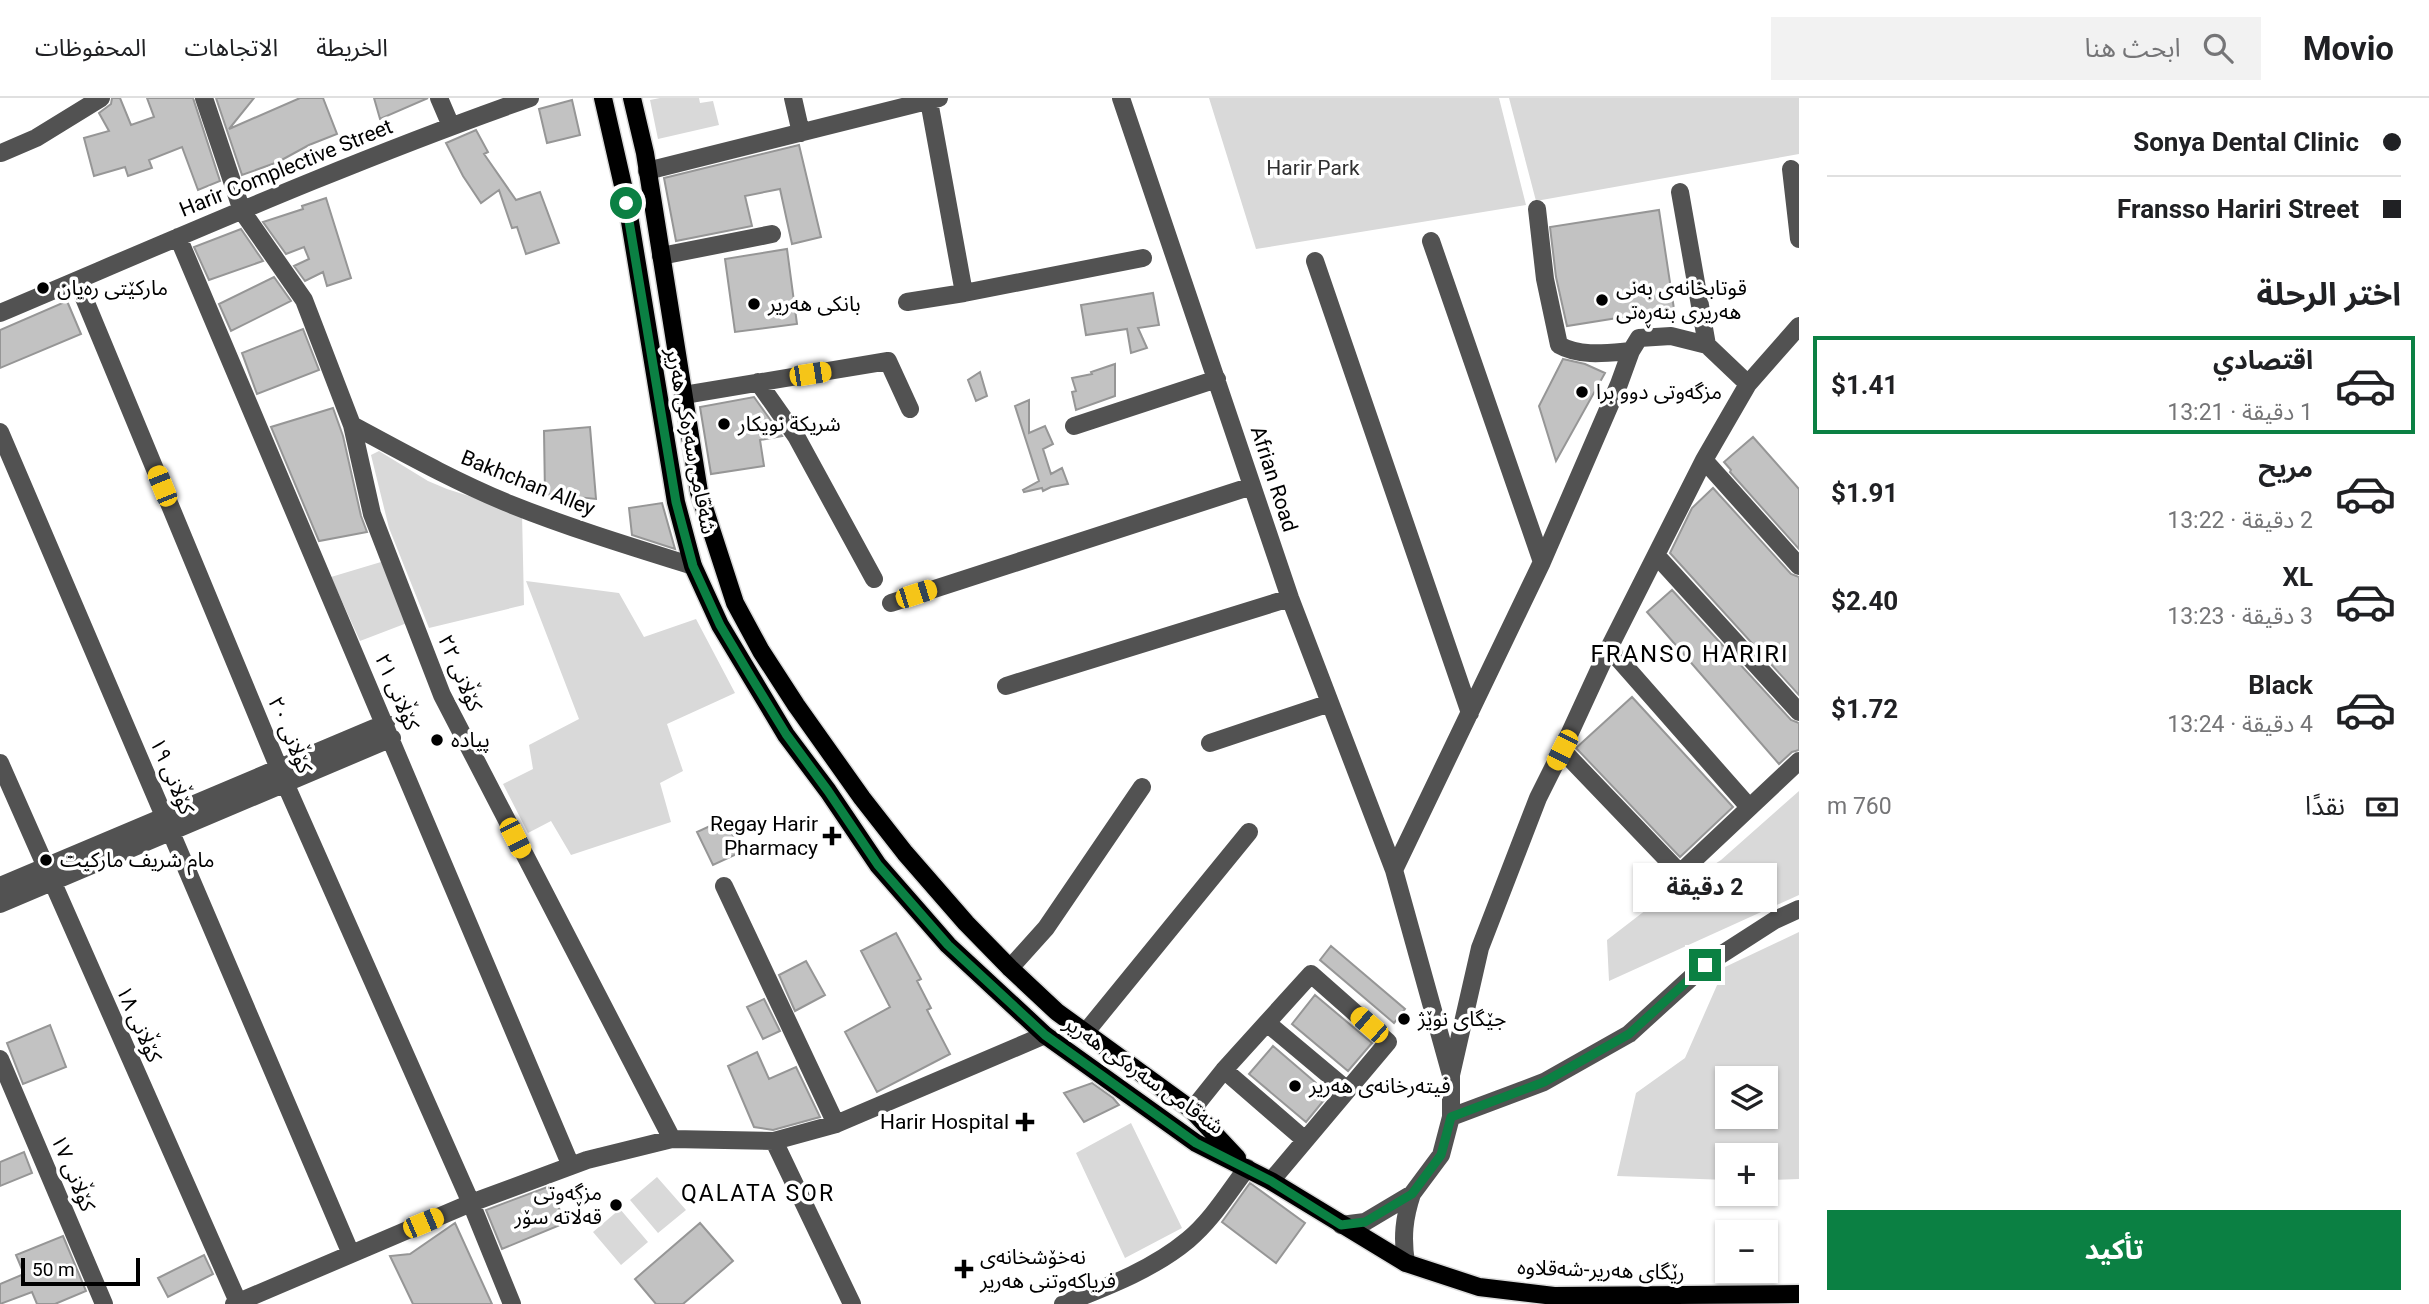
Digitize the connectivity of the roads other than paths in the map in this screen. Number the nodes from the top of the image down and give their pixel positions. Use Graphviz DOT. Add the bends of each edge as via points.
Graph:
graph roads {
  1 [pos="102,98"];
  2 [pos="204,98"];
  3 [pos="439,98"];
  4 [pos="530,98"];
  5 [pos="603,98"];
  6 [pos="632,98"];
  7 [pos="793,98"];
  8 [pos="1121,98"];
  9 [pos="934,99"];
  10 [pos="451,126"];
  11 [pos="801,133"];
  12 [pos="1,153"];
  13 [pos="618,161"];
  14 [pos="646,162"];
  15 [pos="1791,169"];
  16 [pos="1680,192"];
  17 [pos="1538,209"];
  18 [pos="242,211"];
  19 [pos="772,234"];
  20 [pos="178,237"];
  21 [pos="1799,239"];
  22 [pos="1431,241"];
  23 [pos="661,256"];
  24 [pos="1143,258"];
  25 [pos="1315,261"];
  26 [pos="77,281"];
  27 [pos="964,293"];
  28 [pos="907,303"];
  29 [pos="0,313"];
  30 [pos="1799,326"];
  31 [pos="1707,345"];
  32 [pos="1631,351"];
  33 [pos="1217,379"];
  34 [pos="758,382"];
  35 [pos="1748,384"];
  36 [pos="684,395"];
  37 [pos="910,409"];
  38 [pos="352,425"];
  39 [pos="1074,426"];
  40 [pos="0,432"];
  41 [pos="1704,460"];
  42 [pos="1252,486"];
  43 [pos="1656,555"];
  44 [pos="1542,562"];
  45 [pos="693,566"];
  46 [pos="1799,566"];
  47 [pos="874,579"];
  48 [pos="1290,598"];
  49 [pos="891,603"];
  50 [pos="1609,648"];
  51 [pos="1006,686"];
  52 [pos="1330,703"];
  53 [pos="1799,712"];
  54 [pos="1470,713"];
  55 [pos="389,730"];
  56 [pos="1210,743"];
  57 [pos="1562,750"];
  58 [pos="1799,761"];
  59 [pos="0,763"];
  60 [pos="282,776"];
  61 [pos="1142,786"];
  62 [pos="1749,807"];
  63 [pos="168,824"];
  64 [pos="1249,832"];
  65 [pos="1394,870"];
  66 [pos="49,875"];
  67 [pos="0,886"];
  68 [pos="724,886"];
  69 [pos="0,904"];
  70 [pos="1799,909"];
  71 [pos="1010,968"];
  72 [pos="1267,1023"];
  73 [pos="1086,1033"];
  74 [pos="1045,1035"];
  75 [pos="0,1059"];
  76 [pos="1224,1070"];
  77 [pos="1451,1075"];
  78 [pos="1347,1090"];
  79 [pos="1192,1110"];
  80 [pos="1451,1117"];
  81 [pos="836,1124"];
  82 [pos="673,1139"];
  83 [pos="1305,1140"];
  84 [pos="774,1141"];
  85 [pos="571,1166"];
  86 [pos="1247,1168"];
  87 [pos="1271,1181"];
  88 [pos="1412,1194"];
  89 [pos="471,1203"];
  90 [pos="1341,1225"];
  91 [pos="351,1254"];
  92 [pos="1406,1263"];
  93 [pos="1799,1294"];
  94 [pos="263,1298"];
  95 [pos="236,1303"];
  96 [pos="104,1304"];
  97 [pos="512,1304"];
  98 [pos="852,1304"];
  99 [pos="1063,1304"];
  1 -- 12 [label="street" via="36,138"];
  2 -- 18 [label="street, کۆڵانی ٢٢"];
  3 -- 10 [label="street"];
  4 -- 10 [label="street, Harir Complective Street"];
  5 -- 13 [label="main road, شەقامی سەرەکی هەریر"];
  6 -- 14 [label="main road, شەقامی سەرەکی هەریر"];
  7 -- 11 [label="street"];
  8 -- 33 [label="street, Afrian Road"];
  9 -- 11 [label="street"];
  9 -- 27 [label="street"];
  10 -- 18 [label="street, Harir Complective Street"];
  11 -- 14 [label="street"];
  13 -- 14 [label="main road"];
  13 -- 45 [label="main road, شەقامی سەرەکی هەریر" via="676,502"];
  14 -- 23 [label="main road, شەقامی سەرەکی هەریر"];
  15 -- 21 [label="street"];
  16 -- 31 [label="street"];
  17 -- 32 [label="street" via="1545,279 1559,345 1594,354"];
  18 -- 20 [label="street, Harir Complective Street"];
  18 -- 38 [label="street, کۆڵانی ٢٢" via="304,300"];
  19 -- 23 [label="street"];
  20 -- 26 [label="street, Harir Complective Street"];
  20 -- 55 [label="street, کۆڵانی ٢١"];
  22 -- 44 [label="street"];
  23 -- 36 [label="main road, شەقامی سەرەکی هەریر"];
  24 -- 27 [label="street"];
  25 -- 54 [label="street"];
  26 -- 29 [label="street, Harir Complective Street"];
  26 -- 60 [label="street, کۆڵانی ٢٠"];
  27 -- 28 [label="street"];
  30 -- 35 [label="street"];
  31 -- 32 [label="street" via="1671,336 1650,337 1639,338"];
  31 -- 35 [label="street"];
  32 -- 44 [label="street"];
  33 -- 39 [label="street"];
  33 -- 42 [label="street, Afrian Road"];
  34 -- 36 [label="street"];
  34 -- 37 [label="street" via="888,361"];
  34 -- 47 [label="street" via="796,436"];
  35 -- 41 [label="street"];
  36 -- 71 [label="main road, شەقامی سەرەکی هەریر" via="699,492 715,546 735,603 761,651 830,756 879,820"];
  38 -- 45 [label="street, Bakhchan Alley" via="508,503"];
  38 -- 82 [label="street, کۆڵانی ٢٢" via="372,514 442,695"];
  40 -- 63 [label="street, کۆڵانی ١٩"];
  41 -- 43 [label="street"];
  41 -- 46 [label="street"];
  42 -- 48 [label="street, Afrian Road"];
  42 -- 49 [label="street"];
  43 -- 50 [label="street"];
  43 -- 53 [label="street"];
  44 -- 54 [label="street"];
  45 -- 74 [label="main road, شەقامی سەرەکی هەریر" via="720,625 786,734 878,865 948,945"];
  48 -- 51 [label="street"];
  48 -- 52 [label="street, Afrian Road"];
  50 -- 57 [label="street"];
  50 -- 62 [label="street"];
  52 -- 56 [label="street"];
  52 -- 65 [label="street, Afrian Road"];
  54 -- 65 [label="street"];
  55 -- 60 [label="street"];
  55 -- 85 [label="street, کۆڵانی ٢١"];
  57 -- 62 [label="street" via="1680,873"];
  57 -- 77 [label="street" via="1538,798 1480,947"];
  58 -- 62 [label="street"];
  59 -- 66 [label="street, کۆڵانی ١٨"];
  60 -- 63 [label="street"];
  60 -- 89 [label="street, کۆڵانی ٢٠"];
  61 -- 71 [label="street" via="1046,928"];
  63 -- 66 [label="street"];
  63 -- 91 [label="street, کۆڵانی ١٩"];
  64 -- 73 [label="street"];
  65 -- 77 [label="street, Afrian Road"];
  66 -- 67 [label="street"];
  66 -- 69 [label="street"];
  66 -- 95 [label="street, کۆڵانی ١٨"];
  68 -- 81 [label="street"];
  70 -- 80 [label="street" via="1705,965 1629,1034 1544,1082"];
  71 -- 73 [label="main road, شەقامی سەرەکی هەریر"];
  72 -- 76 [label="street"];
  72 -- 78 [label="street"];
  72 -- 78 [label="street" via="1311,974 1388,1042"];
  73 -- 79 [label="main road, شەقامی سەرەکی هەریر"];
  74 -- 81 [label="street"];
  74 -- 86 [label="main road, شەقامی سەرەکی هەریر" via="1196,1143"];
  75 -- 96 [label="street, کۆڵانی ١٧"];
  76 -- 79 [label="street"];
  76 -- 83 [label="street"];
  77 -- 80 [label="street"];
  78 -- 83 [label="street"];
  79 -- 86 [label="main road, شەقامی سەرەکی هەریر"];
  80 -- 88 [label="street" via="1441,1155"];
  81 -- 84 [label="street"];
  82 -- 84 [label="street"];
  82 -- 85 [label="street"];
  83 -- 87 [label="street"];
  84 -- 98 [label="street"];
  85 -- 89 [label="street"];
  86 -- 87 [label="main road, رێگای هەریر-شەقلاوە"];
  86 -- 99 [label="street" via="1189,1239 1110,1286"];
  87 -- 90 [label="main road, رێگای هەریر-شەقلاوە"];
  88 -- 90 [label="street" via="1365,1222"];
  88 -- 92 [label="street" via="1404,1220"];
  89 -- 91 [label="street"];
  89 -- 97 [label="street, کۆڵانی ٢٠"];
  90 -- 92 [label="main road, رێگای هەریر-شەقلاوە"];
  91 -- 94 [label="street"];
  92 -- 93 [label="main road, رێگای هەریر-شەقلاوە" via="1479,1287 1554,1296"];
  94 -- 95 [label="street"];
}
